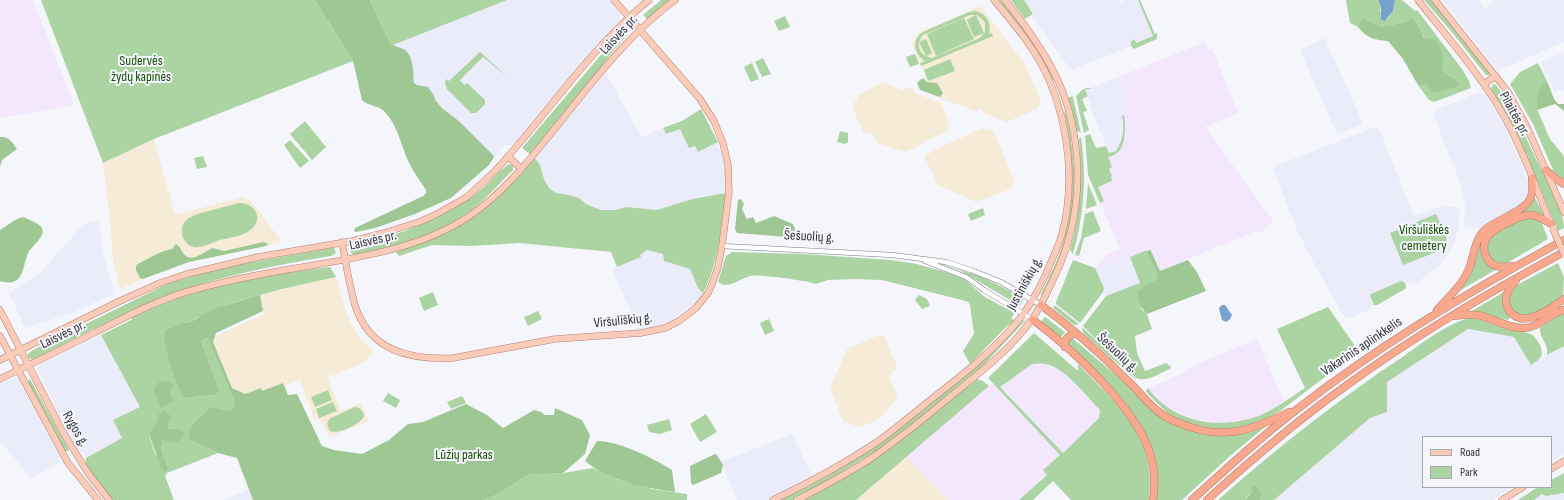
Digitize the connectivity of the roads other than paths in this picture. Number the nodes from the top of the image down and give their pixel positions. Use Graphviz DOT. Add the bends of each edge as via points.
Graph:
graph roads {
  1 [pos="614,0"];
  2 [pos="649,0"];
  3 [pos="675,0"];
  4 [pos="994,0"];
  5 [pos="1005,0"];
  6 [pos="1418,0"];
  7 [pos="1435,0"];
  8 [pos="629,18"];
  9 [pos="640,30"];
  10 [pos="1496,76"];
  11 [pos="1484,84"];
  12 [pos="508,156"];
  13 [pos="521,169"];
  14 [pos="1546,170"];
  15 [pos="1532,178"];
  16 [pos="1564,184"];
  17 [pos="1564,212"];
  18 [pos="1552,227"];
  19 [pos="1564,240"];
  20 [pos="342,242"];
  21 [pos="722,246"];
  22 [pos="1564,253"];
  23 [pos="918,259"];
  24 [pos="345,260"];
  25 [pos="1517,265"];
  26 [pos="1518,276"];
  27 [pos="1564,299"];
  28 [pos="1033,300"];
  29 [pos="1041,305"];
  30 [pos="0,310"];
  31 [pos="1564,310"];
  32 [pos="1024,313"];
  33 [pos="1430,317"];
  34 [pos="1449,317"];
  35 [pos="1032,319"];
  36 [pos="1076,333"];
  37 [pos="0,336"];
  38 [pos="1065,347"];
  39 [pos="20,350"];
  40 [pos="10,355"];
  41 [pos="0,360"];
  42 [pos="28,366"];
  43 [pos="18,370"];
  44 [pos="0,379"];
  45 [pos="1300,406"];
  46 [pos="1564,461"];
  47 [pos="1552,468"];
  48 [pos="1521,488"];
  49 [pos="98,500"];
  50 [pos="109,500"];
  51 [pos="773,500"];
  52 [pos="797,500"];
  53 [pos="1153,500"];
  54 [pos="1192,500"];
  55 [pos="1207,500"];
  56 [pos="1502,500"];
  1 -- 8 [label="main road, Viršuliškių g."];
  2 -- 8 [label="main road, Laisvės pr."];
  3 -- 9 [label="main road, Laisvės pr."];
  4 -- 28 [label="main road, Justiniškių g." via="1016,26 1041,65 1056,99 1066,138 1069,185 1064,222 1056,249"];
  5 -- 29 [label="main road, Justiniškių g." via="1034,39 1051,68 1062,90 1074,136 1077,185 1074,221 1064,254"];
  6 -- 11 [label="main road, Pilaitės pr."];
  7 -- 10 [label="main road, Pilaitės pr."];
  8 -- 9 [label="main road, Viršuliškių g."];
  8 -- 12 [label="main road, Laisvės pr." via="594,54"];
  9 -- 13 [label="main road, Laisvės pr." via="579,98"];
  9 -- 21 [label="main road, Viršuliškių g." via="700,99 714,121 723,143 730,184"];
  10 -- 11 [label="main road"];
  10 -- 14 [label="main road, Pilaitės pr." via="1521,115"];
  11 -- 15 [label="main road, Pilaitės pr." via="1505,118"];
  12 -- 13 [label="main road"];
  12 -- 20 [label="main road, Laisvės pr." via="467,197 434,215 403,228"];
  13 -- 24 [label="main road, Laisvės pr." via="482,207 453,226 410,244"];
  14 -- 16 [label="highway"];
  14 -- 17 [label="main road, Pilaitės pr."];
  15 -- 18 [label="main road, Pilaitės pr."];
  15 -- 33 [label="highway" via="1532,194 1527,202 1481,234 1464,278"];
  18 -- 22 [label="main road, Pilaitės pr., bridge"];
  18 -- 25 [label="highway" via="1536,216 1527,215 1489,235 1484,246 1487,259 1496,266"];
  19 -- 25 [label="highway, Vakarinis aplinkkelis"];
  20 -- 24 [label="main road, Viršuliškių g."];
  20 -- 39 [label="main road, Laisvės pr." via="258,256 180,276 120,301"];
  21 -- 23 [label="street, Šešuolių g." via="892,255"];
  21 -- 24 [label="main road, Viršuliškių g." via="718,267 708,293 691,312 665,328 641,333 555,339 439,359 395,351 383,345 371,334 355,306"];
  22 -- 26 [label="highway, Vakarinis aplinkkelis"];
  23 -- 28 [label="street, Šešuolių g." via="946,262 971,270 1001,282"];
  23 -- 32 [label="street, Šešuolių g." via="966,277"];
  24 -- 42 [label="main road, Laisvės pr." via="267,273 192,290 124,318"];
  25 -- 33 [label="highway, Vakarinis aplinkkelis"];
  26 -- 27 [label="highway" via="1506,298 1508,309 1517,317 1531,318"];
  26 -- 34 [label="highway, Vakarinis aplinkkelis"];
  28 -- 29 [label="street, Šešuolių g."];
  28 -- 32 [label="main road, Justiniškių g."];
  29 -- 35 [label="main road, Justiniškių g."];
  29 -- 36 [label="highway, Šešuolių g."];
  30 -- 39 [label="main road, Rygos g."];
  31 -- 34 [label="highway" via="1538,324 1523,328 1477,315"];
  32 -- 35 [label="street, Šešuolių g."];
  32 -- 51 [label="main road, Justiniškių g." via="986,354 894,429 839,466"];
  33 -- 45 [label="highway, Vakarinis aplinkkelis"];
  34 -- 55 [label="highway, Vakarinis aplinkkelis" via="1357,378 1306,416"];
  35 -- 38 [label="highway, Šešuolių g."];
  35 -- 52 [label="main road, Justiniškių g." via="993,361 898,439 822,488"];
  36 -- 38 [label="highway" via="1067,337"];
  36 -- 45 [label="highway, Šešuolių g." via="1158,411 1170,420 1191,428 1217,433 1241,431 1262,425"];
  37 -- 40 [label="main road, Rygos g."];
  38 -- 53 [label="highway, Šešuolių g." via="1121,403 1142,434 1153,464"];
  39 -- 40 [label="main road, Laisvės pr."];
  39 -- 42 [label="main road, Rygos g."];
  40 -- 41 [label="main road, Laisvės pr."];
  40 -- 43 [label="main road, Rygos g."];
  42 -- 43 [label="main road, Laisvės pr."];
  42 -- 50 [label="main road, Rygos g." via="78,458"];
  43 -- 44 [label="main road, Laisvės pr."];
  43 -- 49 [label="main road, Rygos g." via="68,463"];
  45 -- 54 [label="highway, Vakarinis aplinkkelis"];
  46 -- 47 [label="main road"];
  48 -- 56 [label="main road"];
}
